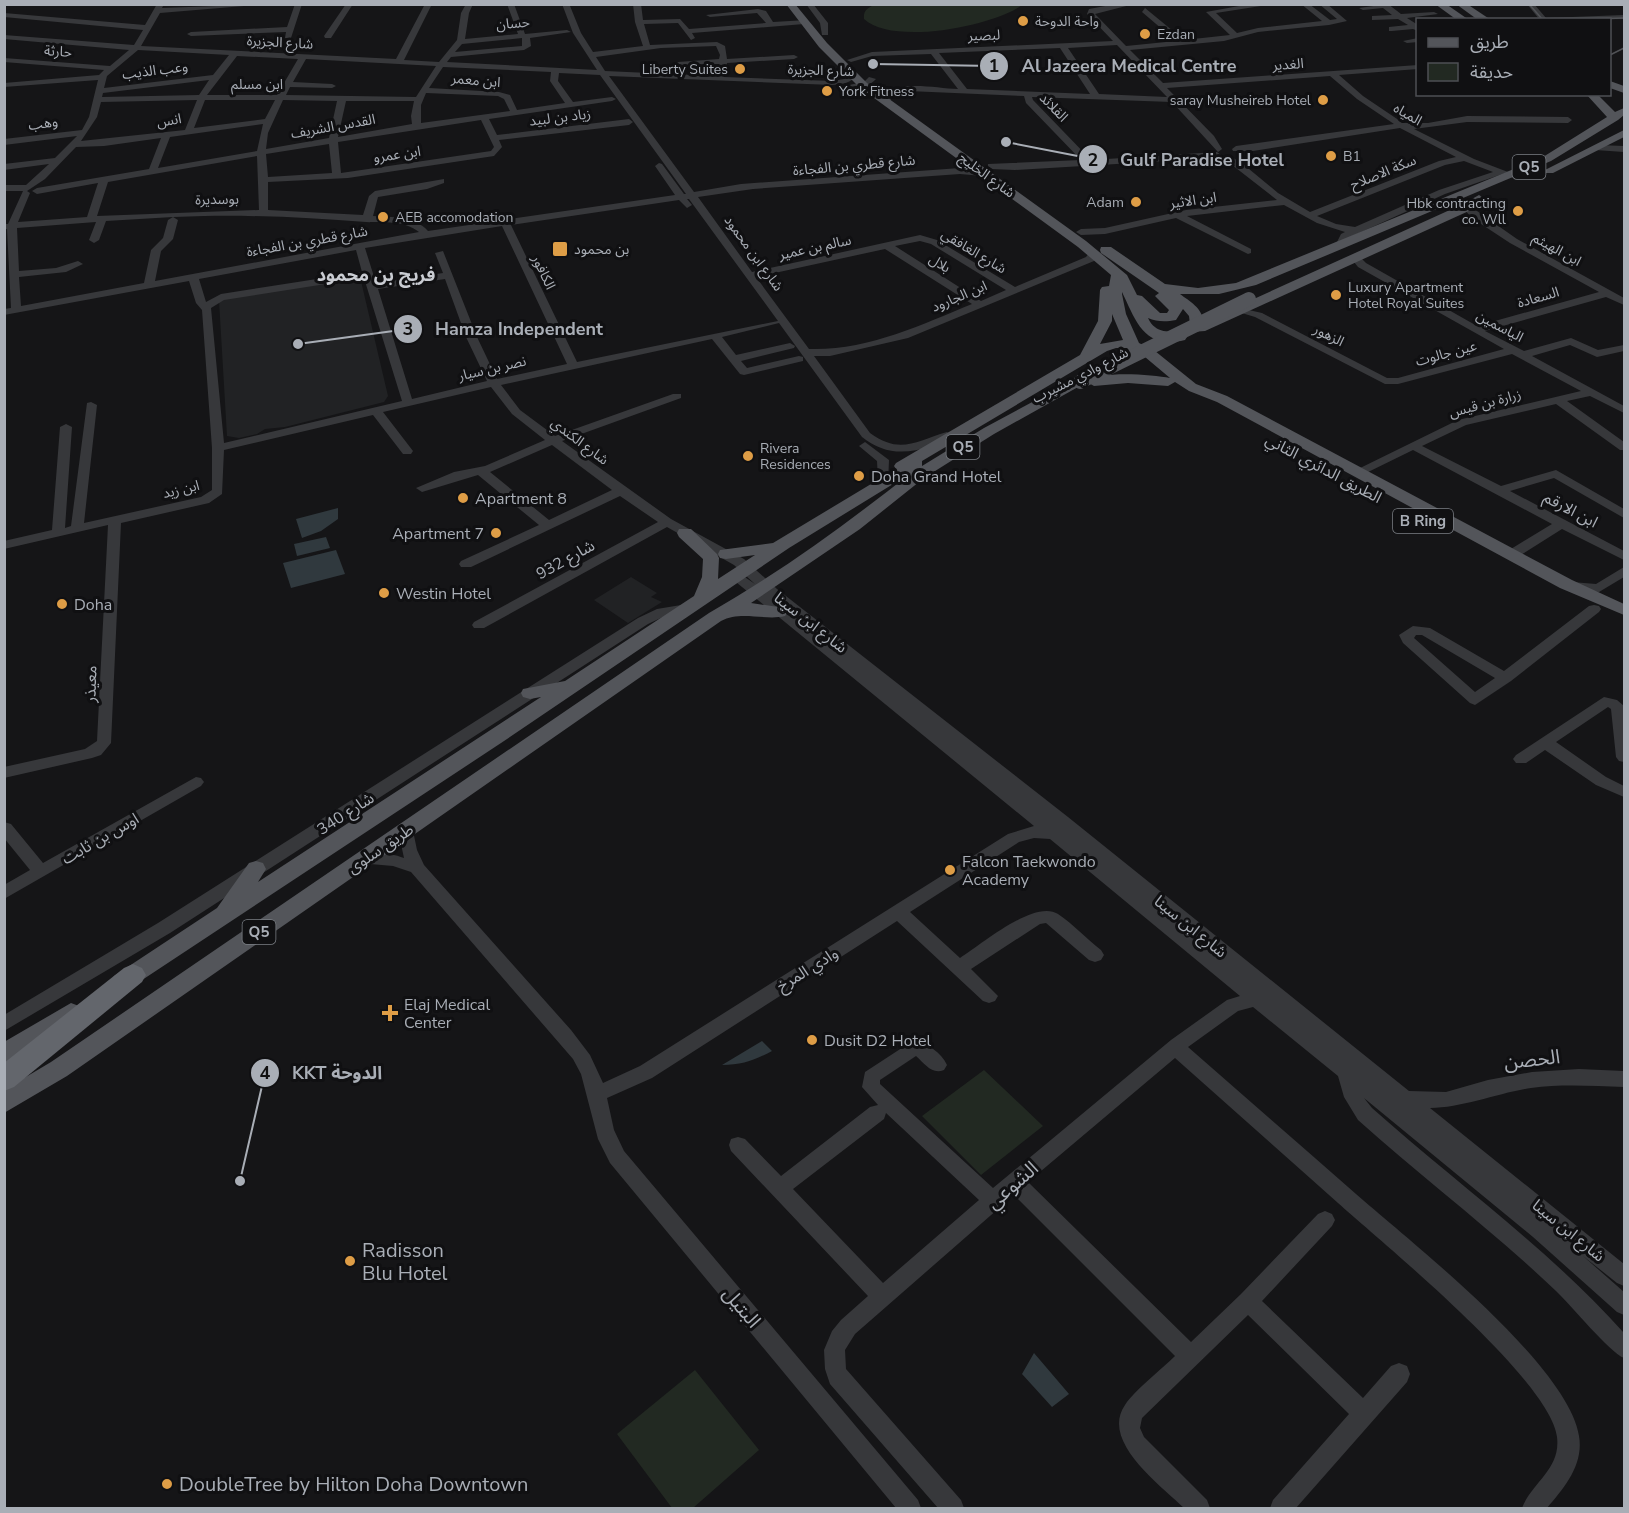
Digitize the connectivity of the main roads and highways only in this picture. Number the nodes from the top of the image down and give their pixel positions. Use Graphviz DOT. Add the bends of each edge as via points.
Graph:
graph roads {
  1 [pos="790,4"];
  2 [pos="802,4"];
  3 [pos="1450,4"];
  4 [pos="1460,4"];
  5 [pos="1437,9"];
  6 [pos="1459,18"];
  7 [pos="1473,18"];
  8 [pos="1485,18"];
  9 [pos="868,82"];
  10 [pos="841,86"];
  11 [pos="876,94"];
  12 [pos="1594,96"];
  13 [pos="1610,96"];
  14 [pos="888,97"];
  15 [pos="1624,102"];
  16 [pos="1621,117"];
  17 [pos="1622,139"];
  18 [pos="1580,157"];
  19 [pos="987,169"];
  20 [pos="1479,199"];
  21 [pos="1427,209"];
  22 [pos="1093,247"];
  23 [pos="1106,265"];
  24 [pos="1117,274"];
  25 [pos="1143,276"];
  26 [pos="1158,286"];
  27 [pos="1128,288"];
  28 [pos="1245,303"];
  29 [pos="1196,329"];
  30 [pos="1180,337"];
  31 [pos="1133,345"];
  32 [pos="1086,357"];
  33 [pos="1151,360"];
  34 [pos="1082,380"];
  35 [pos="1168,382"];
  36 [pos="1214,396"];
  37 [pos="884,481"];
  38 [pos="849,503"];
  39 [pos="685,533"];
  40 [pos="783,544"];
  41 [pos="726,554"];
  42 [pos="751,581"];
  43 [pos="694,603"];
  44 [pos="1620,608"];
  45 [pos="779,612"];
  46 [pos="715,617"];
  47 [pos="1624,624"];
  48 [pos="572,686"];
  49 [pos="530,693"];
  50 [pos="603,696"];
  51 [pos="256,868"];
  52 [pos="221,917"];
  53 [pos="133,975"];
  54 [pos="4,1055"];
  55 [pos="4,1079"];
  56 [pos="4,1103"];
  1 -- 9 [label="main road, شارع الخليج" via="854,75"];
  2 -- 9 [label="main road, شارع الخليج"];
  3 -- 7 [label="main road"];
  4 -- 8 [label="main road"];
  5 -- 6 [label="main road"];
  9 -- 11 [label="main road, شارع الخليج"];
  9 -- 14 [label="main road, شارع الخليج"];
  10 -- 11 [label="main road"];
  11 -- 14 [label="main road, شارع الخليج"];
  12 -- 16 [label="main road"];
  13 -- 15 [label="main road"];
  14 -- 19 [label="main road, شارع الخليج"];
  14 -- 19 [label="main road, شارع الخليج" via="970,164"];
  16 -- 18 [label="main road"];
  16 -- 21 [label="main road, شارع وادي مشيرب / Q5" via="1557,154"];
  17 -- 18 [label="main road, شارع وادي مشيرب / Q5"];
  18 -- 20 [label="main road, شارع وادي مشيرب / Q5"];
  19 -- 22 [label="main road, شارع الخليج"];
  19 -- 22 [label="main road, شارع الخليج" via="1006,177 1082,232"];
  20 -- 28 [label="main road, شارع وادي مشيرب / Q5" via="1298,276"];
  20 -- 28 [label="main road, شارع وادي مشيرب" via="1354,262"];
  21 -- 28 [label="main road, شارع وادي مشيرب / Q5"];
  21 -- 28 [label="main road, شارع وادي مشيرب" via="1341,236"];
  22 -- 23 [label="main road, شارع الخليج"];
  22 -- 25 [label="main road, شارع الخليج"];
  23 -- 24 [label="main road, شارع الخليج"];
  23 -- 32 [label="main road" via="1105,321"];
  24 -- 27 [label="main road, شارع الخليج"];
  24 -- 31 [label="main road, الطريق الدائري الثاني / B Ring" via="1120,320"];
  25 -- 26 [label="main road, شارع الخليج"];
  25 -- 27 [label="main road" via="1175,307 1174,316 1151,315"];
  26 -- 28 [label="main road"];
  26 -- 29 [label="main road, شارع الخليج" via="1191,309"];
  27 -- 30 [label="main road, شارع الخليج" via="1146,328 1162,337"];
  28 -- 29 [label="main road, شارع وادي مشيرب"];
  28 -- 34 [label="main road, شارع وادي مشيرب / Q5, bridge"];
  29 -- 30 [label="main road, شارع وادي مشيرب"];
  30 -- 33 [label="main road, شارع وادي مشيرب"];
  30 -- 36 [label="main road" via="1170,350 1169,362 1184,378"];
  31 -- 32 [label="main road" via="1111,344"];
  31 -- 33 [label="main road, الطريق الدائري الثاني / B Ring"];
  32 -- 37 [label="main road" via="900,467"];
  33 -- 34 [label="main road, شارع وادي مشيرب"];
  33 -- 35 [label="main road, الطريق الدائري الثاني / B Ring"];
  33 -- 36 [label="main road, الطريق الدائري الثاني / B Ring" via="1195,389"];
  34 -- 35 [label="main road"];
  34 -- 37 [label="main road, شارع وادي مشيرب / Q5"];
  34 -- 42 [label="main road, شارع وادي مشيرب / Q5" via="854,526"];
  35 -- 47 [label="main road, الطريق الدائري الثاني / B Ring" via="1475,550"];
  36 -- 44 [label="main road, الطريق الدائري الثاني / B Ring" via="1566,584"];
  37 -- 38 [label="main road, شارع وادي مشيرب / Q5"];
  38 -- 40 [label="main road, شارع وادي مشيرب / Q5"];
  38 -- 42 [label="main road" via="827,529"];
  39 -- 43 [label="main road" via="711,558 711,577"];
  40 -- 41 [label="main road"];
  40 -- 42 [label="main road, شارع وادي مشيرب / Q5"];
  42 -- 43 [label="main road, طريق سلوى / Q5"];
  42 -- 46 [label="main road, طريق سلوى / Q5"];
  42 -- 50 [label="main road" via="636,658"];
  43 -- 48 [label="main road, طريق سلوى / Q5"];
  45 -- 46 [label="main road" via="751,609"];
  46 -- 50 [label="main road, طريق سلوى / Q5"];
  48 -- 49 [label="main road"];
  48 -- 52 [label="main road, طريق سلوى / Q5"];
  50 -- 56 [label="main road, طريق سلوى / Q5"];
  51 -- 52 [label="main road"];
  52 -- 53 [label="main road, طريق سلوى / Q5"];
  53 -- 54 [label="main road, طريق سلوى / Q5"];
  53 -- 55 [label="highway"];
}
